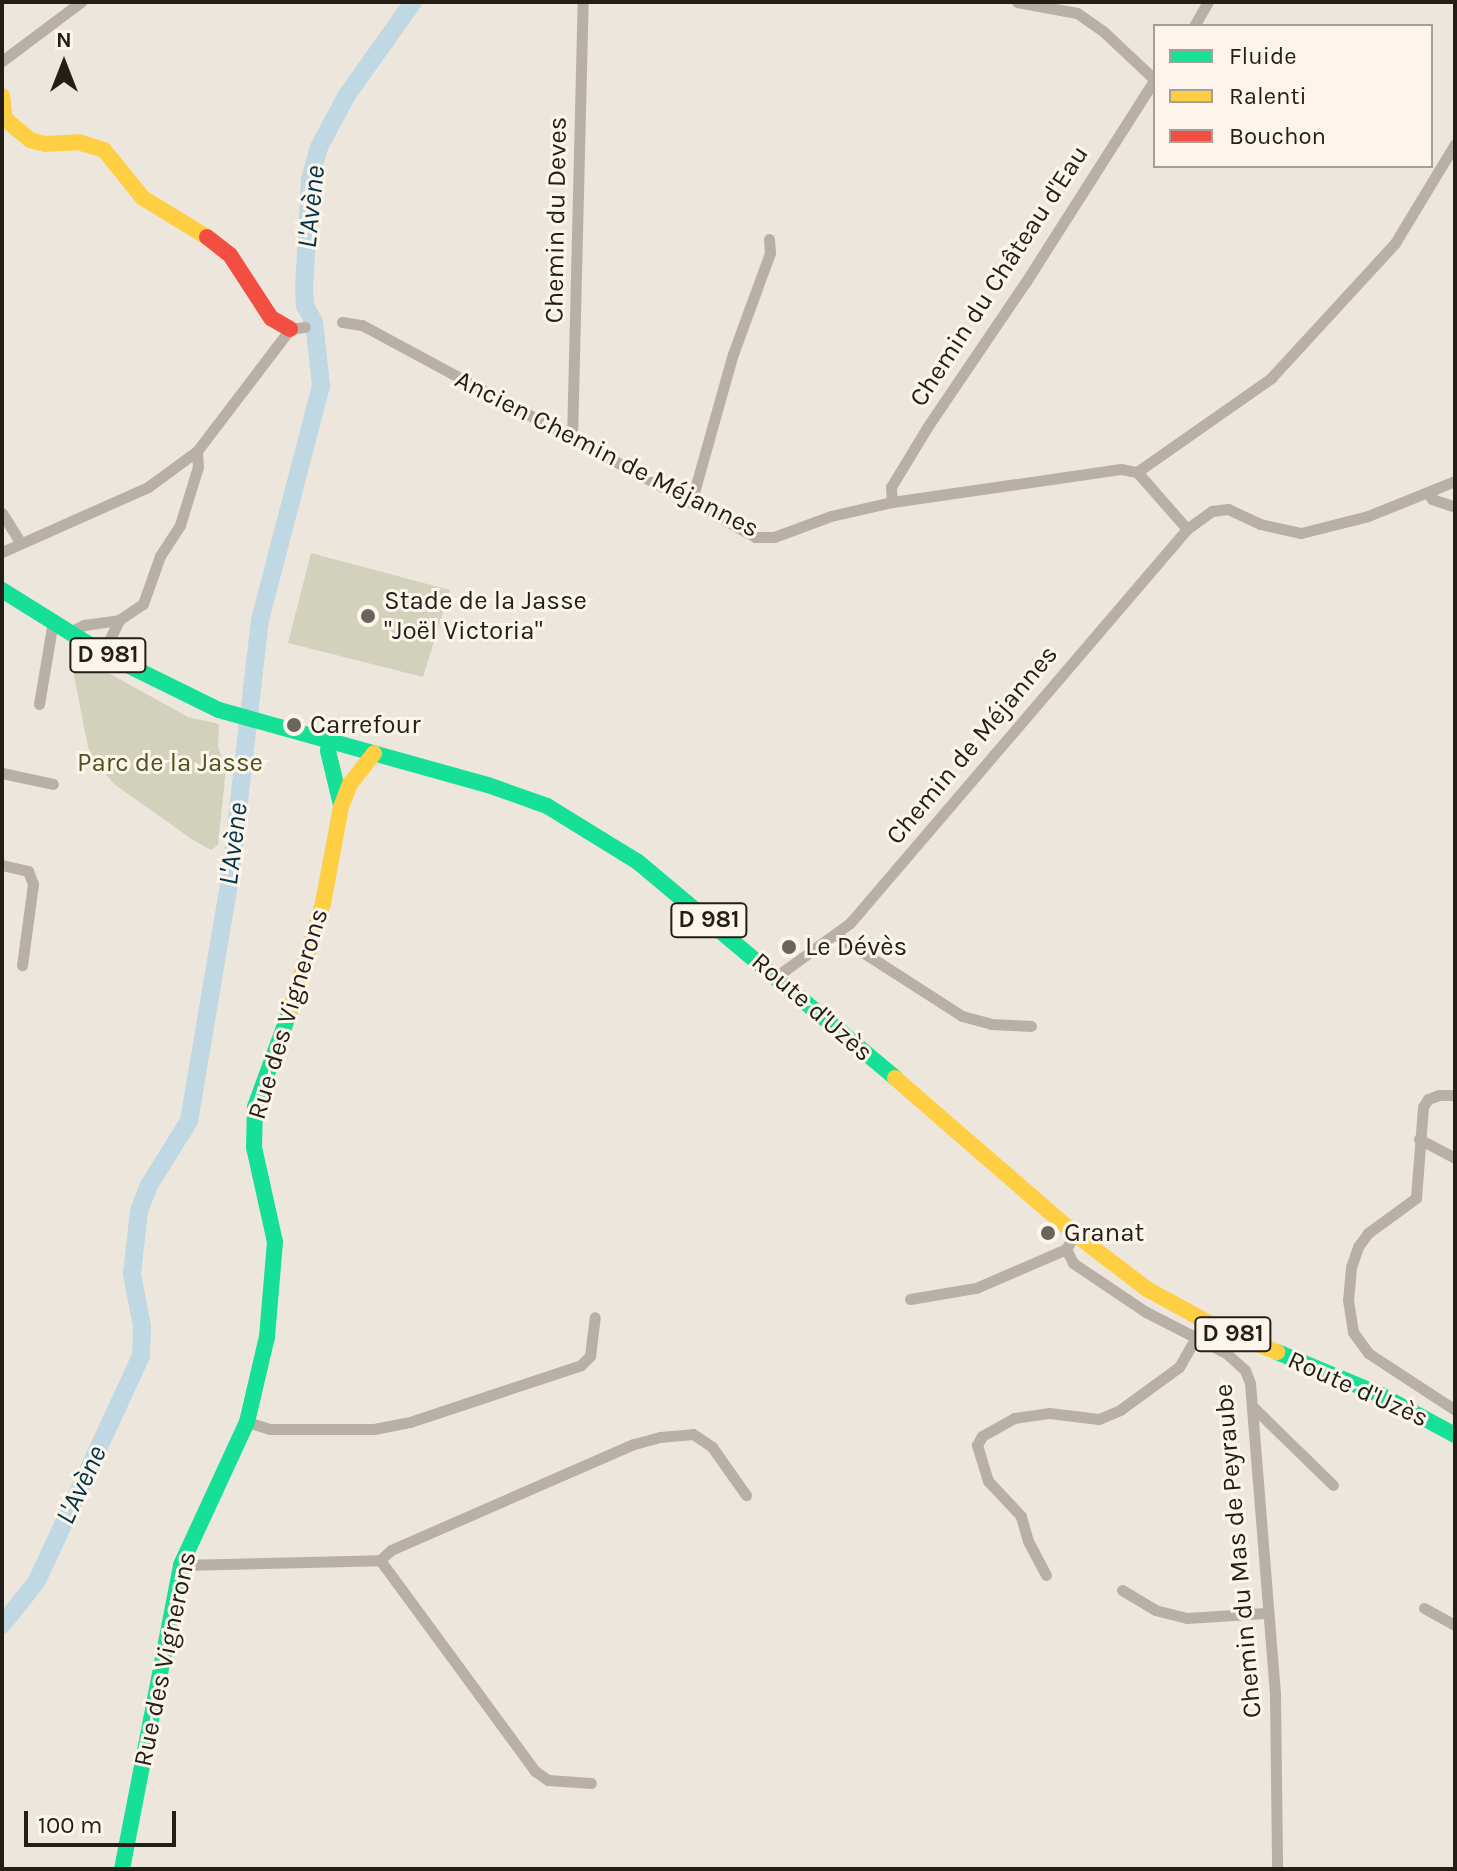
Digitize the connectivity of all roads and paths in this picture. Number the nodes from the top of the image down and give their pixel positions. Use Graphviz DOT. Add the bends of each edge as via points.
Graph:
graph roads {
  1 [pos="81,2"];
  2 [pos="583,2"];
  3 [pos="1017,2"];
  4 [pos="1208,2"];
  5 [pos="1195,24"];
  6 [pos="2,61"];
  7 [pos="1153,77"];
  8 [pos="1153,82"];
  9 [pos="2,96"];
  10 [pos="1455,144"];
  11 [pos="769,239"];
  12 [pos="342,322"];
  13 [pos="297,328"];
  14 [pos="572,439"];
  15 [pos="197,451"];
  16 [pos="1137,472"];
  17 [pos="1455,481"];
  18 [pos="1428,493"];
  19 [pos="892,502"];
  20 [pos="691,503"];
  21 [pos="1455,507"];
  22 [pos="2,513"];
  23 [pos="1187,529"];
  24 [pos="20,542"];
  25 [pos="2,552"];
  26 [pos="2,590"];
  27 [pos="119,620"];
  28 [pos="53,621"];
  29 [pos="70,632"];
  30 [pos="103,653"];
  31 [pos="39,704"];
  32 [pos="330,742"];
  33 [pos="374,753"];
  34 [pos="2,773"];
  35 [pos="53,784"];
  36 [pos="341,807"];
  37 [pos="2,865"];
  38 [pos="836,935"];
  39 [pos="22,965"];
  40 [pos="777,976"];
  41 [pos="1031,1026"];
  42 [pos="1455,1095"];
  43 [pos="1419,1139"];
  44 [pos="1455,1158"];
  45 [pos="1075,1234"];
  46 [pos="1066,1249"];
  47 [pos="910,1299"];
  48 [pos="595,1317"];
  49 [pos="1196,1338"];
  50 [pos="1252,1406"];
  51 [pos="1455,1410"];
  52 [pos="247,1422"];
  53 [pos="1455,1435"];
  54 [pos="1333,1485"];
  55 [pos="746,1495"];
  56 [pos="380,1560"];
  57 [pos="181,1565"];
  58 [pos="1046,1575"];
  59 [pos="1122,1590"];
  60 [pos="1424,1608"];
  61 [pos="1266,1613"];
  62 [pos="1455,1625"];
  63 [pos="591,1783"];
  64 [pos="122,1869"];
  65 [pos="1277,1869"];
  1 -- 6 [label="street"];
  2 -- 14 [label="street, Chemin du Deves"];
  3 -- 7 [label="street" via="1077,13"];
  4 -- 5 [label="street"];
  8 -- 19 [label="street, Chemin du Château d'Eau" via="928,426 891,487"];
  9 -- 13 [label="main road" via="5,119 30,140 78,142 104,150 143,198 230,255 271,318"];
  10 -- 16 [label="street" via="1395,243 1271,378"];
  11 -- 20 [label="street" via="770,253 733,354"];
  12 -- 14 [label="street, Ancien Chemin de Méjannes" via="362,325"];
  13 -- 15 [label="street"];
  14 -- 20 [label="street, Ancien Chemin de Méjannes"];
  15 -- 24 [label="street" via="148,487"];
  15 -- 27 [label="street" via="198,467 180,525 160,556 143,604"];
  16 -- 19 [label="street, Ancien Chemin de Méjannes" via="1121,469"];
  16 -- 23 [label="street"];
  17 -- 18 [label="street, Chemin de Méjannes"];
  18 -- 21 [label="street"];
  18 -- 23 [label="street, Chemin de Méjannes" via="1301,533 1260,524 1228,509 1212,511"];
  19 -- 20 [label="street, Ancien Chemin de Méjannes" via="765,538"];
  22 -- 24 [label="street"];
  23 -- 38 [label="street, Chemin de Méjannes"];
  24 -- 25 [label="street"];
  26 -- 28 [label="main road, Route d'Uzès / D 981"];
  27 -- 29 [label="street"];
  27 -- 30 [label="street"];
  28 -- 29 [label="main road, Route d'Uzès / D 981"];
  28 -- 31 [label="street"];
  29 -- 30 [label="main road, Route d'Uzès / D 981"];
  30 -- 32 [label="main road, Route d'Uzès / D 981" via="219,710"];
  32 -- 33 [label="main road, Route d'Uzès / D 981"];
  32 -- 36 [label="main road, Rue des Vignerons"];
  33 -- 36 [label="main road, Rue des Vignerons" via="350,784"];
  33 -- 40 [label="main road, Route d'Uzès / D 981" via="524,797 593,832 638,862"];
  34 -- 35 [label="street"];
  36 -- 52 [label="main road, Rue des Vignerons" via="315,932 253,1119 254,1147 273,1222 276,1270"];
  37 -- 39 [label="street" via="28,871 33,884"];
  38 -- 40 [label="street, Chemin de Méjannes"];
  38 -- 41 [label="street" via="962,1016"];
  40 -- 45 [label="main road, Route d'Uzès / D 981"];
  42 -- 43 [label="street" via="1428,1099"];
  43 -- 44 [label="street"];
  43 -- 51 [label="street" via="1416,1198 1368,1233 1358,1247 1348,1282 1348,1314 1368,1353"];
  45 -- 46 [label="street"];
  45 -- 53 [label="main road, Route d'Uzès / D 981" via="1182,1310 1381,1395"];
  46 -- 47 [label="street" via="976,1288"];
  46 -- 49 [label="street, Chemin du Mas de Peyraube" via="1073,1263 1089,1275"];
  48 -- 52 [label="street" via="590,1356 581,1365 401,1425 270,1429"];
  49 -- 50 [label="street, Chemin du Mas de Peyraube" via="1245,1370"];
  49 -- 58 [label="street" via="1179,1367 1120,1410 1099,1419 1049,1413 1014,1418 982,1436 977,1445 988,1481 1021,1516"];
  50 -- 54 [label="street"];
  50 -- 61 [label="street, Chemin du Mas de Peyraube"];
  52 -- 57 [label="main road, Rue des Vignerons"];
  55 -- 56 [label="street" via="712,1447 693,1434 660,1437 391,1550"];
  56 -- 57 [label="street"];
  56 -- 63 [label="street" via="535,1771 548,1780"];
  57 -- 64 [label="main road, Rue des Vignerons"];
  59 -- 61 [label="street" via="1155,1610 1187,1618"];
  60 -- 62 [label="street"];
  61 -- 65 [label="street, Chemin du Mas de Peyraube" via="1275,1695"];
}
